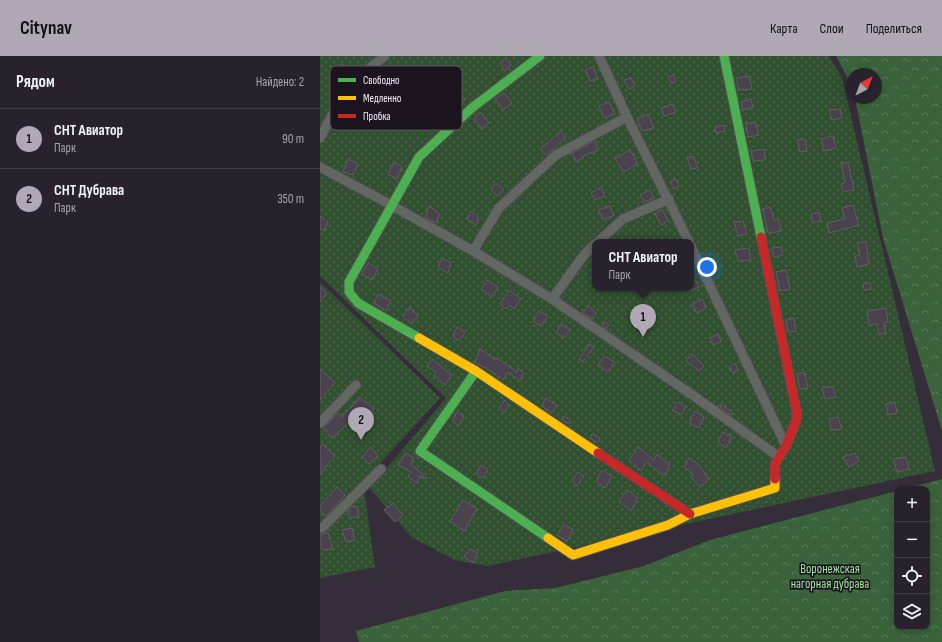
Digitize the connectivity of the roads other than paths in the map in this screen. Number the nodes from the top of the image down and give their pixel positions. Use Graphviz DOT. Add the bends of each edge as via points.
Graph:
graph roads {
  1 [pos="385,56"];
  2 [pos="540,56"];
  3 [pos="600,56"];
  4 [pos="724,56"];
  5 [pos="372,66"];
  6 [pos="462,116"];
  7 [pos="627,117"];
  8 [pos="330,119"];
  9 [pos="447,130"];
  10 [pos="320,138"];
  11 [pos="320,167"];
  12 [pos="669,199"];
  13 [pos="391,205"];
  14 [pos="601,239"];
  15 [pos="688,239"];
  16 [pos="592,247"];
  17 [pos="473,251"];
  18 [pos="694,252"];
  19 [pos="552,299"];
  20 [pos="476,371"];
  21 [pos="356,385"];
  22 [pos="320,423"];
  23 [pos="786,446"];
  24 [pos="779,457"];
  25 [pos="381,469"];
  26 [pos="690,514"];
  27 [pos="320,528"];
  1 -- 5 [label="street"];
  2 -- 6 [label="street"];
  3 -- 7 [label="street"];
  4 -- 23 [label="street" via="797,413"];
  7 -- 12 [label="street"];
  7 -- 17 [label="street" via="556,155 499,208"];
  8 -- 10 [label="street"];
  9 -- 13 [label="street" via="419,156"];
  11 -- 13 [label="street"];
  12 -- 14 [label="street" via="622,219"];
  12 -- 15 [label="street"];
  13 -- 17 [label="street"];
  13 -- 20 [label="street" via="349,282 349,292 358,303"];
  16 -- 19 [label="street"];
  17 -- 19 [label="street"];
  18 -- 23 [label="street"];
  19 -- 24 [label="street" via="692,394"];
  20 -- 26 [label="street"];
  20 -- 26 [label="street" via="420,451 573,555 668,525"];
  21 -- 22 [label="street"];
  23 -- 24 [label="street"];
  24 -- 26 [label="street" via="775,464 775,488"];
  25 -- 27 [label="street"];
}
